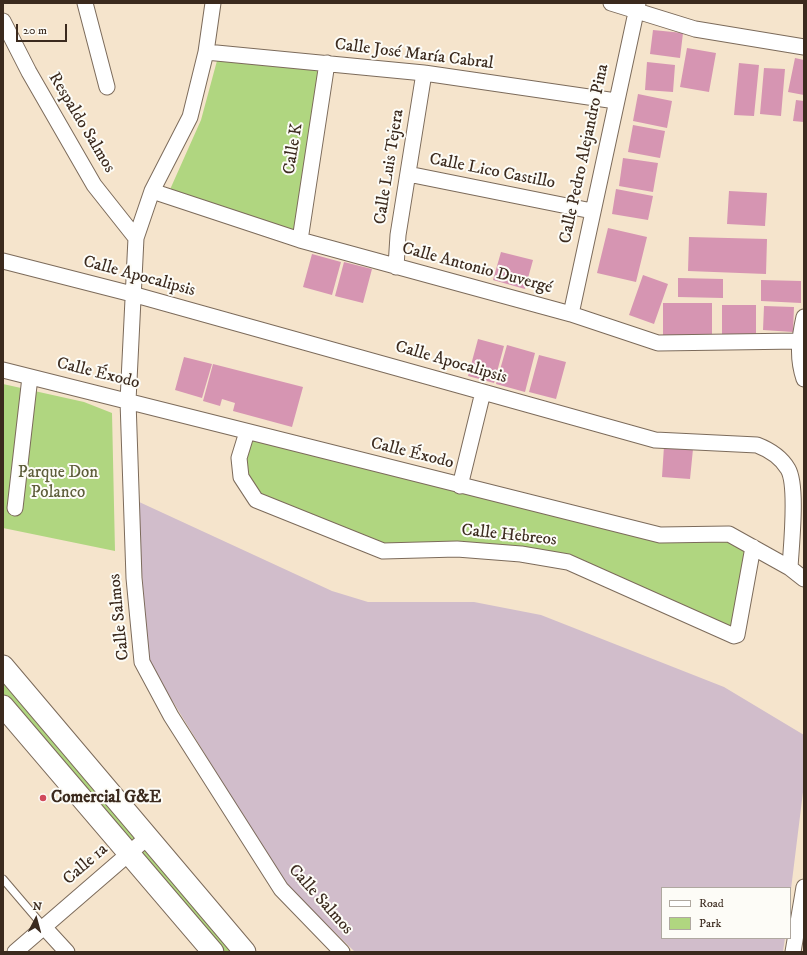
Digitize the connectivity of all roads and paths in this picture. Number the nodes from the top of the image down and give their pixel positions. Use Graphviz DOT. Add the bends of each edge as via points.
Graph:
graph roads {
  1 [pos="85,3"];
  2 [pos="213,3"];
  3 [pos="611,3"];
  4 [pos="637,7"];
  5 [pos="3,21"];
  6 [pos="804,47"];
  7 [pos="206,52"];
  8 [pos="327,63"];
  9 [pos="424,73"];
  10 [pos="107,87"];
  11 [pos="616,101"];
  12 [pos="408,174"];
  13 [pos="152,191"];
  14 [pos="592,211"];
  15 [pos="136,238"];
  16 [pos="300,240"];
  17 [pos="3,262"];
  18 [pos="396,267"];
  19 [pos="132,294"];
  20 [pos="571,314"];
  21 [pos="804,317"];
  22 [pos="799,341"];
  23 [pos="3,370"];
  24 [pos="30,377"];
  25 [pos="804,379"];
  26 [pos="483,392"];
  27 [pos="128,401"];
  28 [pos="247,432"];
  29 [pos="460,486"];
  30 [pos="15,508"];
  31 [pos="753,547"];
  32 [pos="790,568"];
  33 [pos="804,579"];
  34 [pos="3,666"];
  35 [pos="3,706"];
  36 [pos="148,837"];
  37 [pos="128,853"];
  38 [pos="3,879"];
  39 [pos="804,894"];
  40 [pos="44,927"];
  41 [pos="15,952"];
  42 [pos="66,952"];
  43 [pos="214,952"];
  44 [pos="245,952"];
  45 [pos="342,952"];
  46 [pos="793,952"];
  1 -- 10 [label="street"];
  2 -- 7 [label="street, Calle Salmos"];
  3 -- 4 [label="street"];
  4 -- 6 [label="street" via="695,29"];
  4 -- 11 [label="street, Calle Pedro Alejandro Pina"];
  5 -- 15 [label="street, Respaldo Salmos" via="29,72 94,185"];
  7 -- 8 [label="street, Calle José María Cabral"];
  7 -- 13 [label="street, Calle Salmos" via="190,117"];
  8 -- 9 [label="street, Calle José María Cabral"];
  8 -- 16 [label="street, Calle K"];
  9 -- 11 [label="street, Calle José María Cabral"];
  9 -- 12 [label="street, Calle Luis Tejera"];
  11 -- 14 [label="street, Calle Pedro Alejandro Pina"];
  12 -- 14 [label="street, Calle Lico Castillo"];
  12 -- 18 [label="street, Calle Luis Tejera" via="398,235"];
  13 -- 15 [label="street, Calle Salmos"];
  13 -- 16 [label="street, Calle Antonio Duvergé"];
  14 -- 20 [label="street, Calle Pedro Alejandro Pina"];
  15 -- 19 [label="street, Calle Salmos"];
  16 -- 18 [label="street, Calle Antonio Duvergé"];
  17 -- 19 [label="street, Calle Apocalipsis"];
  18 -- 20 [label="street, Calle Antonio Duvergé"];
  19 -- 26 [label="street, Calle Apocalipsis"];
  19 -- 27 [label="street, Calle Salmos"];
  20 -- 22 [label="street, Calle Antonio Duvergé" via="658,343"];
  21 -- 22 [label="street"];
  22 -- 25 [label="street" via="800,366"];
  23 -- 24 [label="street, Calle Éxodo"];
  24 -- 27 [label="street, Calle Éxodo"];
  24 -- 30 [label="street"];
  26 -- 29 [label="street"];
  26 -- 32 [label="street, Calle Apocalipsis" via="655,440 757,445 771,450 788,470 792,484"];
  27 -- 28 [label="street, Calle Éxodo"];
  27 -- 45 [label="street, Calle Salmos" via="134,578 142,662 170,716 281,889"];
  28 -- 29 [label="street, Calle Éxodo"];
  28 -- 31 [label="street, Calle Hebreos" via="239,458 241,477 256,500 383,551 457,549 521,554 568,562 734,636 737,635"];
  29 -- 31 [label="street, Calle Éxodo" via="660,535 729,534"];
  31 -- 32 [label="street, Calle Éxodo"];
  32 -- 33 [label="street, Calle Éxodo"];
  34 -- 36 [label="main road"];
  35 -- 37 [label="main road"];
  36 -- 37 [label="street, Calle 1a"];
  36 -- 44 [label="main road"];
  37 -- 40 [label="street, Calle 1a"];
  37 -- 43 [label="main road"];
  38 -- 40 [label="lane"];
  39 -- 46 [label="street"];
  40 -- 41 [label="street, Calle 1a"];
  40 -- 42 [label="street"];
}
